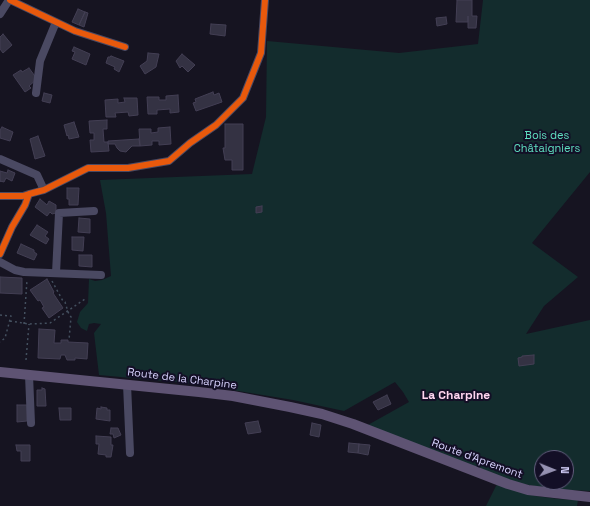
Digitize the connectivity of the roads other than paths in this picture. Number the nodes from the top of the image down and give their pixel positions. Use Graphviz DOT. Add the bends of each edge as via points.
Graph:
graph roads {
  1 [pos="10,0"];
  2 [pos="265,0"];
  3 [pos="0,14"];
  4 [pos="56,22"];
  5 [pos="125,47"];
  6 [pos="36,93"];
  7 [pos="0,159"];
  8 [pos="44,190"];
  9 [pos="29,194"];
  10 [pos="0,196"];
  11 [pos="94,211"];
  12 [pos="0,254"];
  13 [pos="0,262"];
  14 [pos="52,273"];
  15 [pos="101,275"];
  16 [pos="0,372"];
  17 [pos="29,375"];
  18 [pos="127,384"];
  19 [pos="31,423"];
  20 [pos="359,427"];
  21 [pos="130,453"];
  22 [pos="590,496"];
  1 -- 3 [label="street"];
  1 -- 4 [label="street"];
  2 -- 8 [label="street" via="261,53 243,98 216,125 169,161 128,168 88,168"];
  4 -- 5 [label="street" via="75,32"];
  4 -- 6 [label="street" via="40,61"];
  7 -- 8 [label="street" via="37,175"];
  8 -- 9 [label="street"];
  9 -- 10 [label="street"];
  9 -- 12 [label="street"];
  11 -- 14 [label="street" via="59,213"];
  13 -- 14 [label="street" via="16,270"];
  14 -- 15 [label="street"];
  16 -- 17 [label="main road, Route de la Charpine"];
  17 -- 18 [label="main road, Route de la Charpine"];
  17 -- 19 [label="street"];
  18 -- 20 [label="main road, Route de la Charpine" via="269,403 322,414"];
  18 -- 21 [label="street"];
  20 -- 22 [label="main road, Route d'Apremont" via="528,490"];
}
